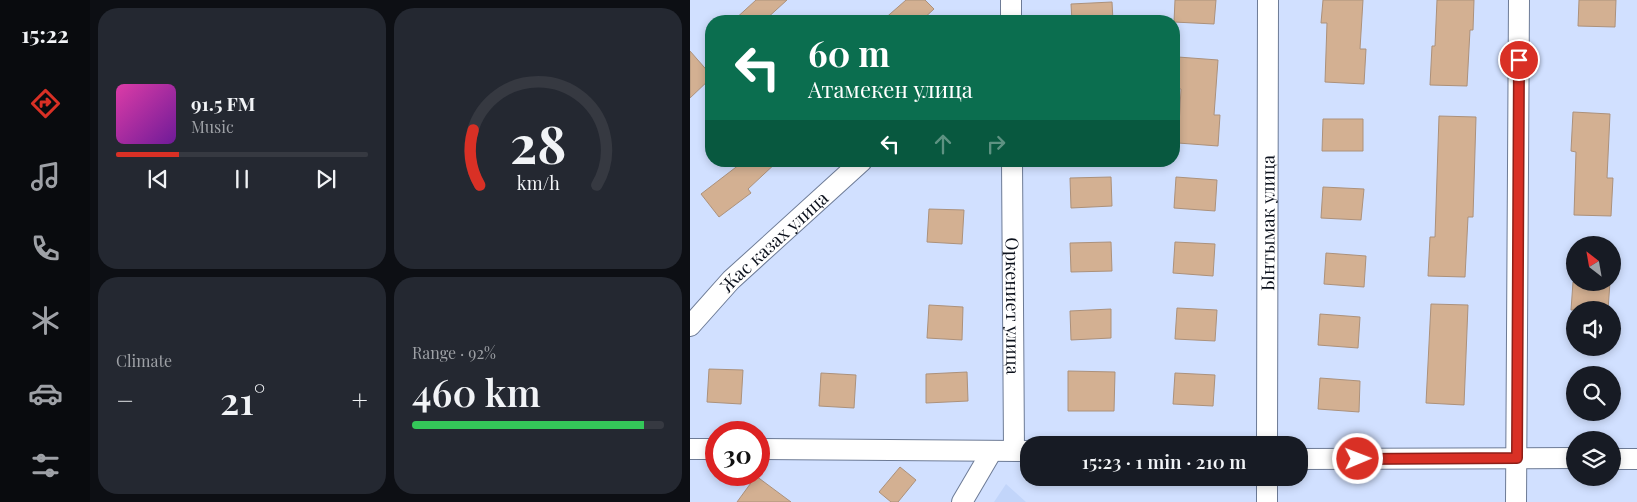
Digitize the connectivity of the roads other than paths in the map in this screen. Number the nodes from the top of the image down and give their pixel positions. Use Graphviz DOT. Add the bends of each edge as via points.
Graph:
graph roads {
  1 [pos="1011,0"];
  2 [pos="1268,0"];
  3 [pos="1519,0"];
  4 [pos="1011,15"];
  5 [pos="855,167"];
  6 [pos="1012,167"];
  7 [pos="690,326"];
  8 [pos="1021,436"];
  9 [pos="1267,436"];
  10 [pos="770,449"];
  11 [pos="1020,450"];
  12 [pos="992,452"];
  13 [pos="1517,458"];
  14 [pos="1566,458"];
  15 [pos="1621,459"];
  16 [pos="1637,459"];
  17 [pos="1308,460"];
  18 [pos="1267,486"];
  19 [pos="962,502"];
  20 [pos="1267,502"];
  21 [pos="1516,502"];
  1 -- 4 [label="street"];
  2 -- 9 [label="street, Ынтымак улица"];
  3 -- 13 [label="street"];
  5 -- 7 [label="street, Жас казах улица" via="732,280"];
  6 -- 8 [label="street, Оркениет улица"];
  10 -- 12 [label="street"];
  11 -- 12 [label="street"];
  12 -- 19 [label="street"];
  13 -- 14 [label="street"];
  13 -- 17 [label="street"];
  13 -- 21 [label="street"];
  15 -- 16 [label="street"];
  18 -- 20 [label="street"];
}
